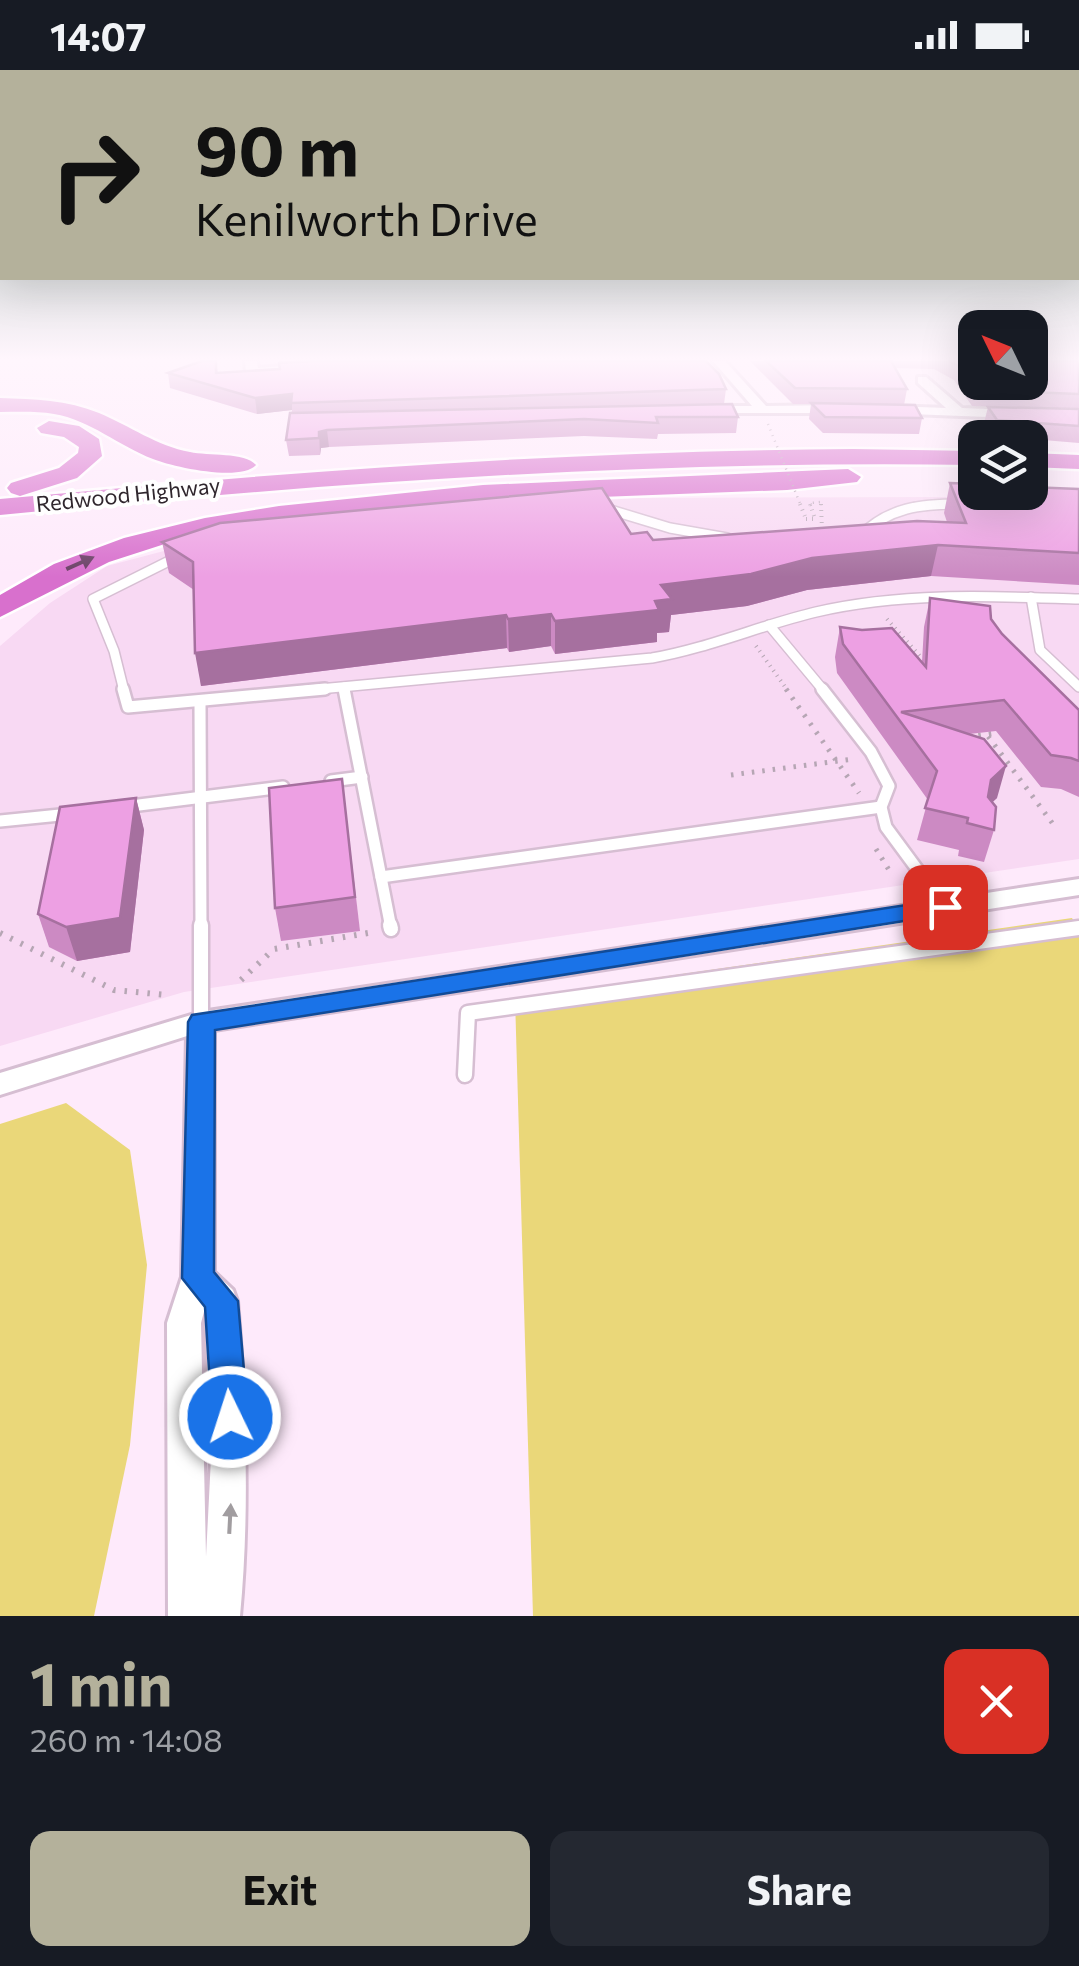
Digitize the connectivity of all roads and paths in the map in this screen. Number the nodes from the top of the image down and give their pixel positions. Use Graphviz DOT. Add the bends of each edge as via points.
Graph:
graph roads {
  1 [pos="74,433"];
  2 [pos="119,433"];
  3 [pos="772,433"];
  4 [pos="767,455"];
  5 [pos="958,458"];
  6 [pos="1048,461"];
  7 [pos="1079,462"];
  8 [pos="852,476"];
  9 [pos="1048,481"];
  10 [pos="1079,482"];
  11 [pos="958,489"];
  12 [pos="0,491"];
  13 [pos="958,494"];
  14 [pos="601,506"];
  15 [pos="0,507"];
  16 [pos="0,523"];
  17 [pos="747,541"];
  18 [pos="822,542"];
  19 [pos="198,551"];
  20 [pos="1031,597"];
  21 [pos="1079,599"];
  22 [pos="873,603"];
  23 [pos="0,608"];
  24 [pos="769,625"];
  25 [pos="746,633"];
  26 [pos="936,676"];
  27 [pos="344,687"];
  28 [pos="1079,687"];
  29 [pos="200,702"];
  30 [pos="974,719"];
  31 [pos="1005,731"];
  32 [pos="986,733"];
  33 [pos="968,737"];
  34 [pos="873,756"];
  35 [pos="836,761"];
  36 [pos="731,775"];
  37 [pos="362,777"];
  38 [pos="321,782"];
  39 [pos="291,786"];
  40 [pos="200,798"];
  41 [pos="881,806"];
  42 [pos="107,809"];
  43 [pos="861,810"];
  44 [pos="90,811"];
  45 [pos="0,821"];
  46 [pos="1053,824"];
  47 [pos="889,870"];
  48 [pos="381,877"];
  49 [pos="1079,887"];
  50 [pos="945,907"];
  51 [pos="391,928"];
  52 [pos="1079,928"];
  53 [pos="0,933"];
  54 [pos="240,980"];
  55 [pos="168,995"];
  56 [pos="201,1022"];
  57 [pos="465,1075"];
  58 [pos="0,1084"];
  59 [pos="198,1278"];
  60 [pos="188,1616"];
  61 [pos="220,1616"];
  1 -- 12 [label="highway" via="91,444 90,456 68,473"];
  2 -- 4 [label="highway" via="162,454 215,464 686,450"];
  3 -- 18 [label="path, bridge" via="806,520 815,520 810,503 820,502"];
  4 -- 5 [label="highway, Redwood Highway"];
  4 -- 15 [label="highway, Redwood Highway" via="418,469"];
  6 -- 7 [label="highway"];
  8 -- 11 [label="highway, Redwood Highway"];
  8 -- 16 [label="highway, Redwood Highway" via="536,480"];
  23 -- 8 [label="highway, one-way" via="109,551 248,518 466,496"];
  9 -- 10 [label="highway"];
  13 -- 18 [label="lane" via="904,506 873,519 860,536"];
  14 -- 17 [label="lane" via="670,528"];
  19 -- 29 [label="lane" via="93,599 128,707"];
  20 -- 21 [label="lane"];
  20 -- 22 [label="lane"];
  20 -- 28 [label="lane" via="1040,650"];
  22 -- 24 [label="lane"];
  22 -- 26 [label="path"];
  24 -- 25 [label="lane"];
  24 -- 34 [label="lane"];
  25 -- 27 [label="lane" via="652,658"];
  25 -- 35 [label="path"];
  27 -- 29 [label="lane"];
  27 -- 37 [label="lane"];
  29 -- 40 [label="lane"];
  30 -- 32 [label="path"];
  31 -- 32 [label="path"];
  32 -- 33 [label="path"];
  32 -- 46 [label="path"];
  34 -- 35 [label="path"];
  34 -- 41 [label="lane" via="889,786"];
  35 -- 36 [label="path"];
  35 -- 43 [label="path" via="862,797"];
  37 -- 38 [label="lane"];
  37 -- 48 [label="lane"];
  39 -- 40 [label="lane"];
  40 -- 42 [label="lane"];
  40 -- 56 [label="lane"];
  41 -- 43 [label="lane"];
  41 -- 50 [label="lane" via="886,827"];
  43 -- 47 [label="path" via="861,825"];
  43 -- 48 [label="lane"];
  44 -- 45 [label="lane"];
  48 -- 51 [label="lane"];
  49 -- 50 [label="street"];
  50 -- 56 [label="street"];
  51 -- 54 [label="path" via="274,949"];
  52 -- 57 [label="lane" via="468,1013"];
  53 -- 55 [label="path" via="114,990"];
  56 -- 58 [label="street"];
  56 -- 59 [label="street"];
  59 -- 60 [label="street" via="184,1323"];
  61 -- 59 [label="street, one-way" via="231,1520 228,1398 221,1301"];
}
